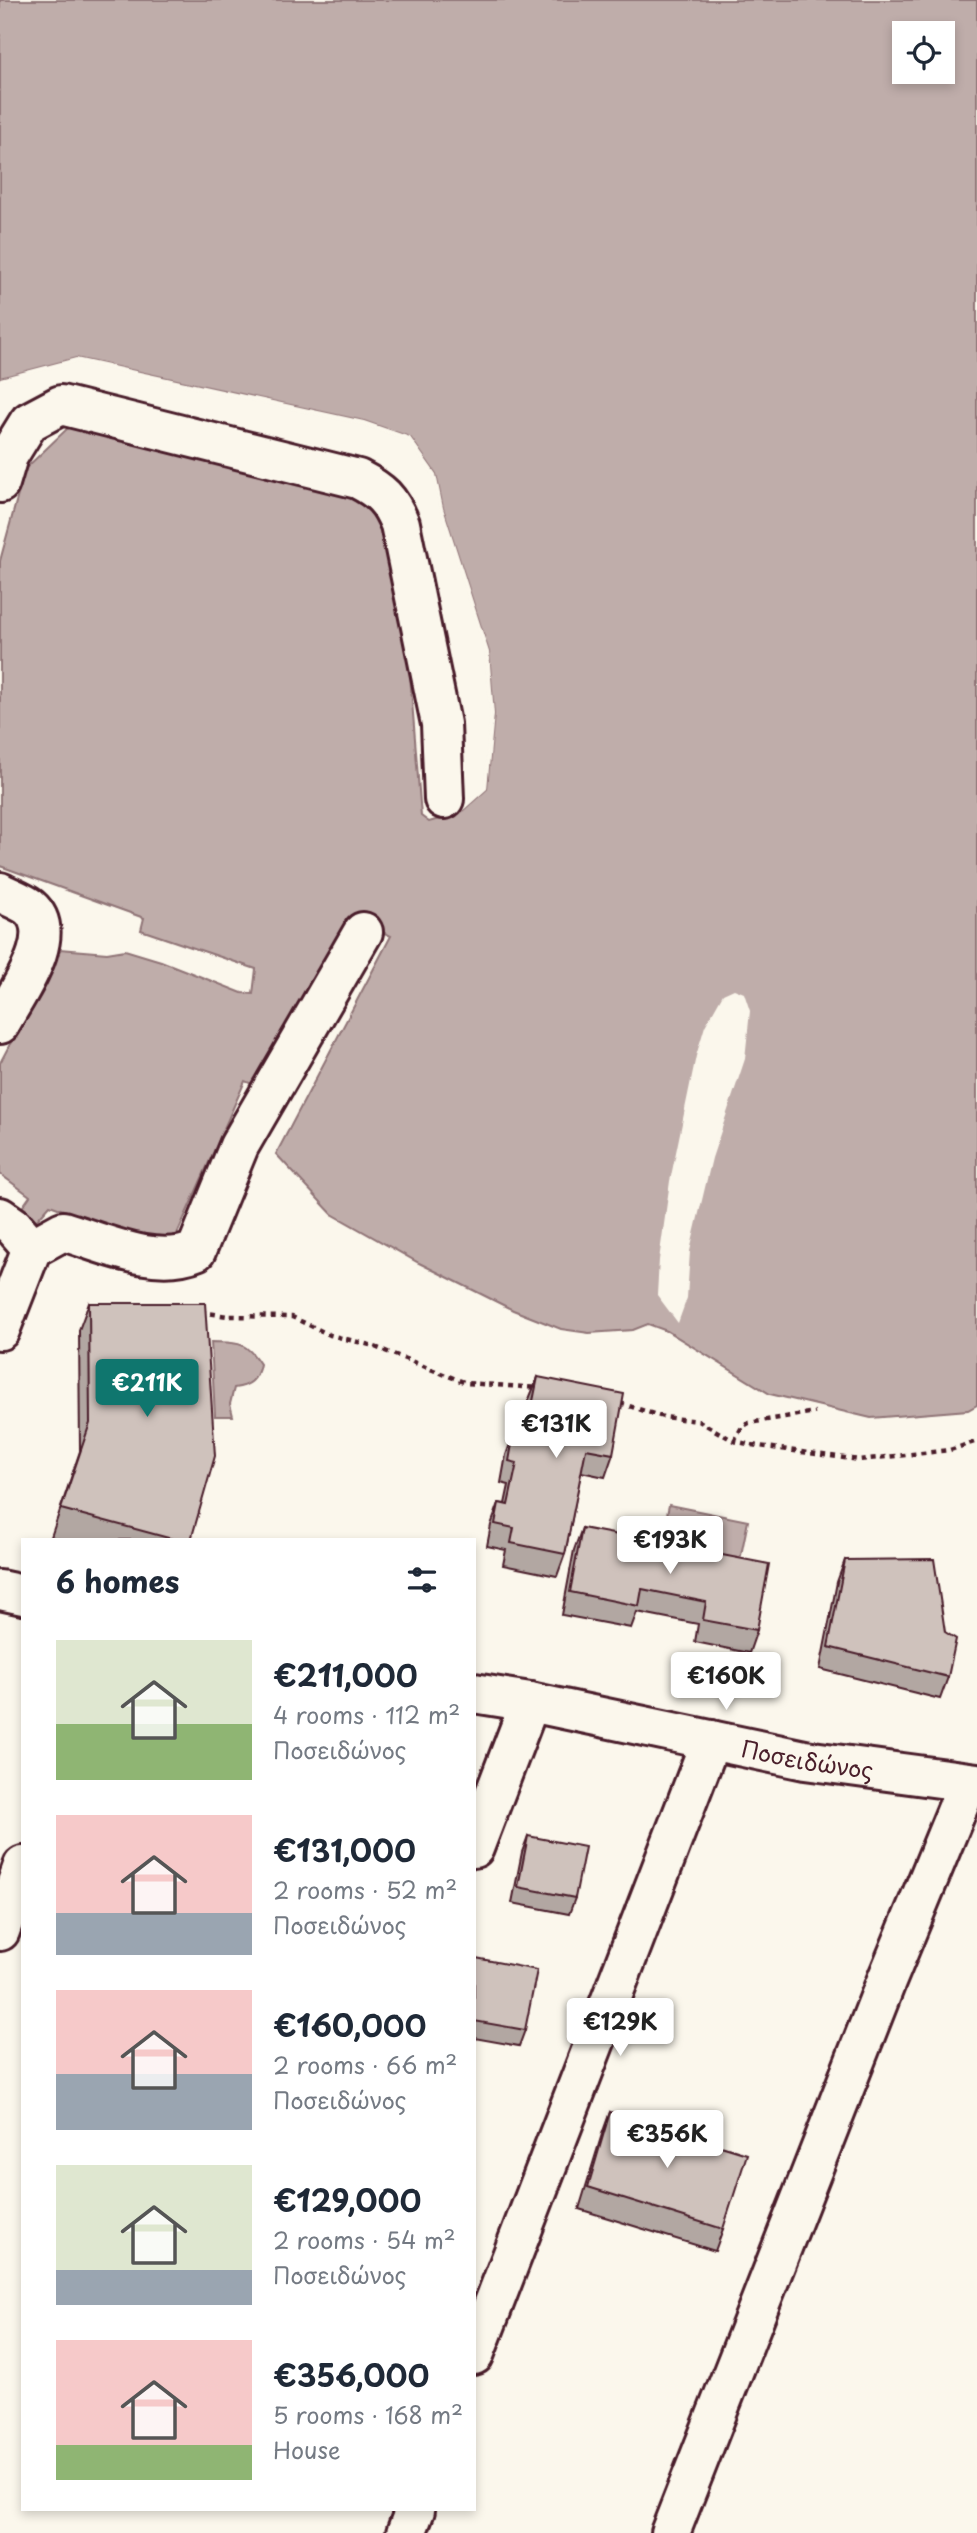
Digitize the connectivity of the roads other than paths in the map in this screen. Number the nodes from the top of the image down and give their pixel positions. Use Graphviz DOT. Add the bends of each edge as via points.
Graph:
graph roads {
  1 [pos="0,483"];
  2 [pos="444,799"];
  3 [pos="0,892"];
  4 [pos="363,932"];
  5 [pos="0,1024"];
  6 [pos="0,1217"];
  7 [pos="32,1248"];
  8 [pos="0,1330"];
  9 [pos="0,1590"];
  10 [pos="21,1595"];
  11 [pos="476,1693"];
  12 [pos="530,1702"];
  13 [pos="711,1740"];
  14 [pos="972,1783"];
  15 [pos="476,1843"];
  16 [pos="21,1872"];
  17 [pos="0,1931"];
  18 [pos="476,2350"];
  19 [pos="415,2511"];
  20 [pos="406,2533"];
  21 [pos="670,2533"];
  1 -- 2 [label="street" via="8,456 29,422 61,405 358,479 378,489 400,524 441,724"];
  3 -- 5 [label="street" via="30,908 42,929 40,951"];
  4 -- 7 [label="street" via="239,1146 196,1251 182,1257 140,1254 62,1231"];
  6 -- 7 [label="street"];
  7 -- 8 [label="street"];
  9 -- 10 [label="street"];
  11 -- 12 [label="street, Ποσειδώνος"];
  12 -- 13 [label="street, Ποσειδώνος"];
  12 -- 15 [label="street"];
  13 -- 14 [label="street, Ποσειδώνος" via="805,1760"];
  13 -- 18 [label="street"];
  14 -- 21 [label="street" via="886,1982"];
  16 -- 17 [label="street"];
  19 -- 20 [label="street"];
}
